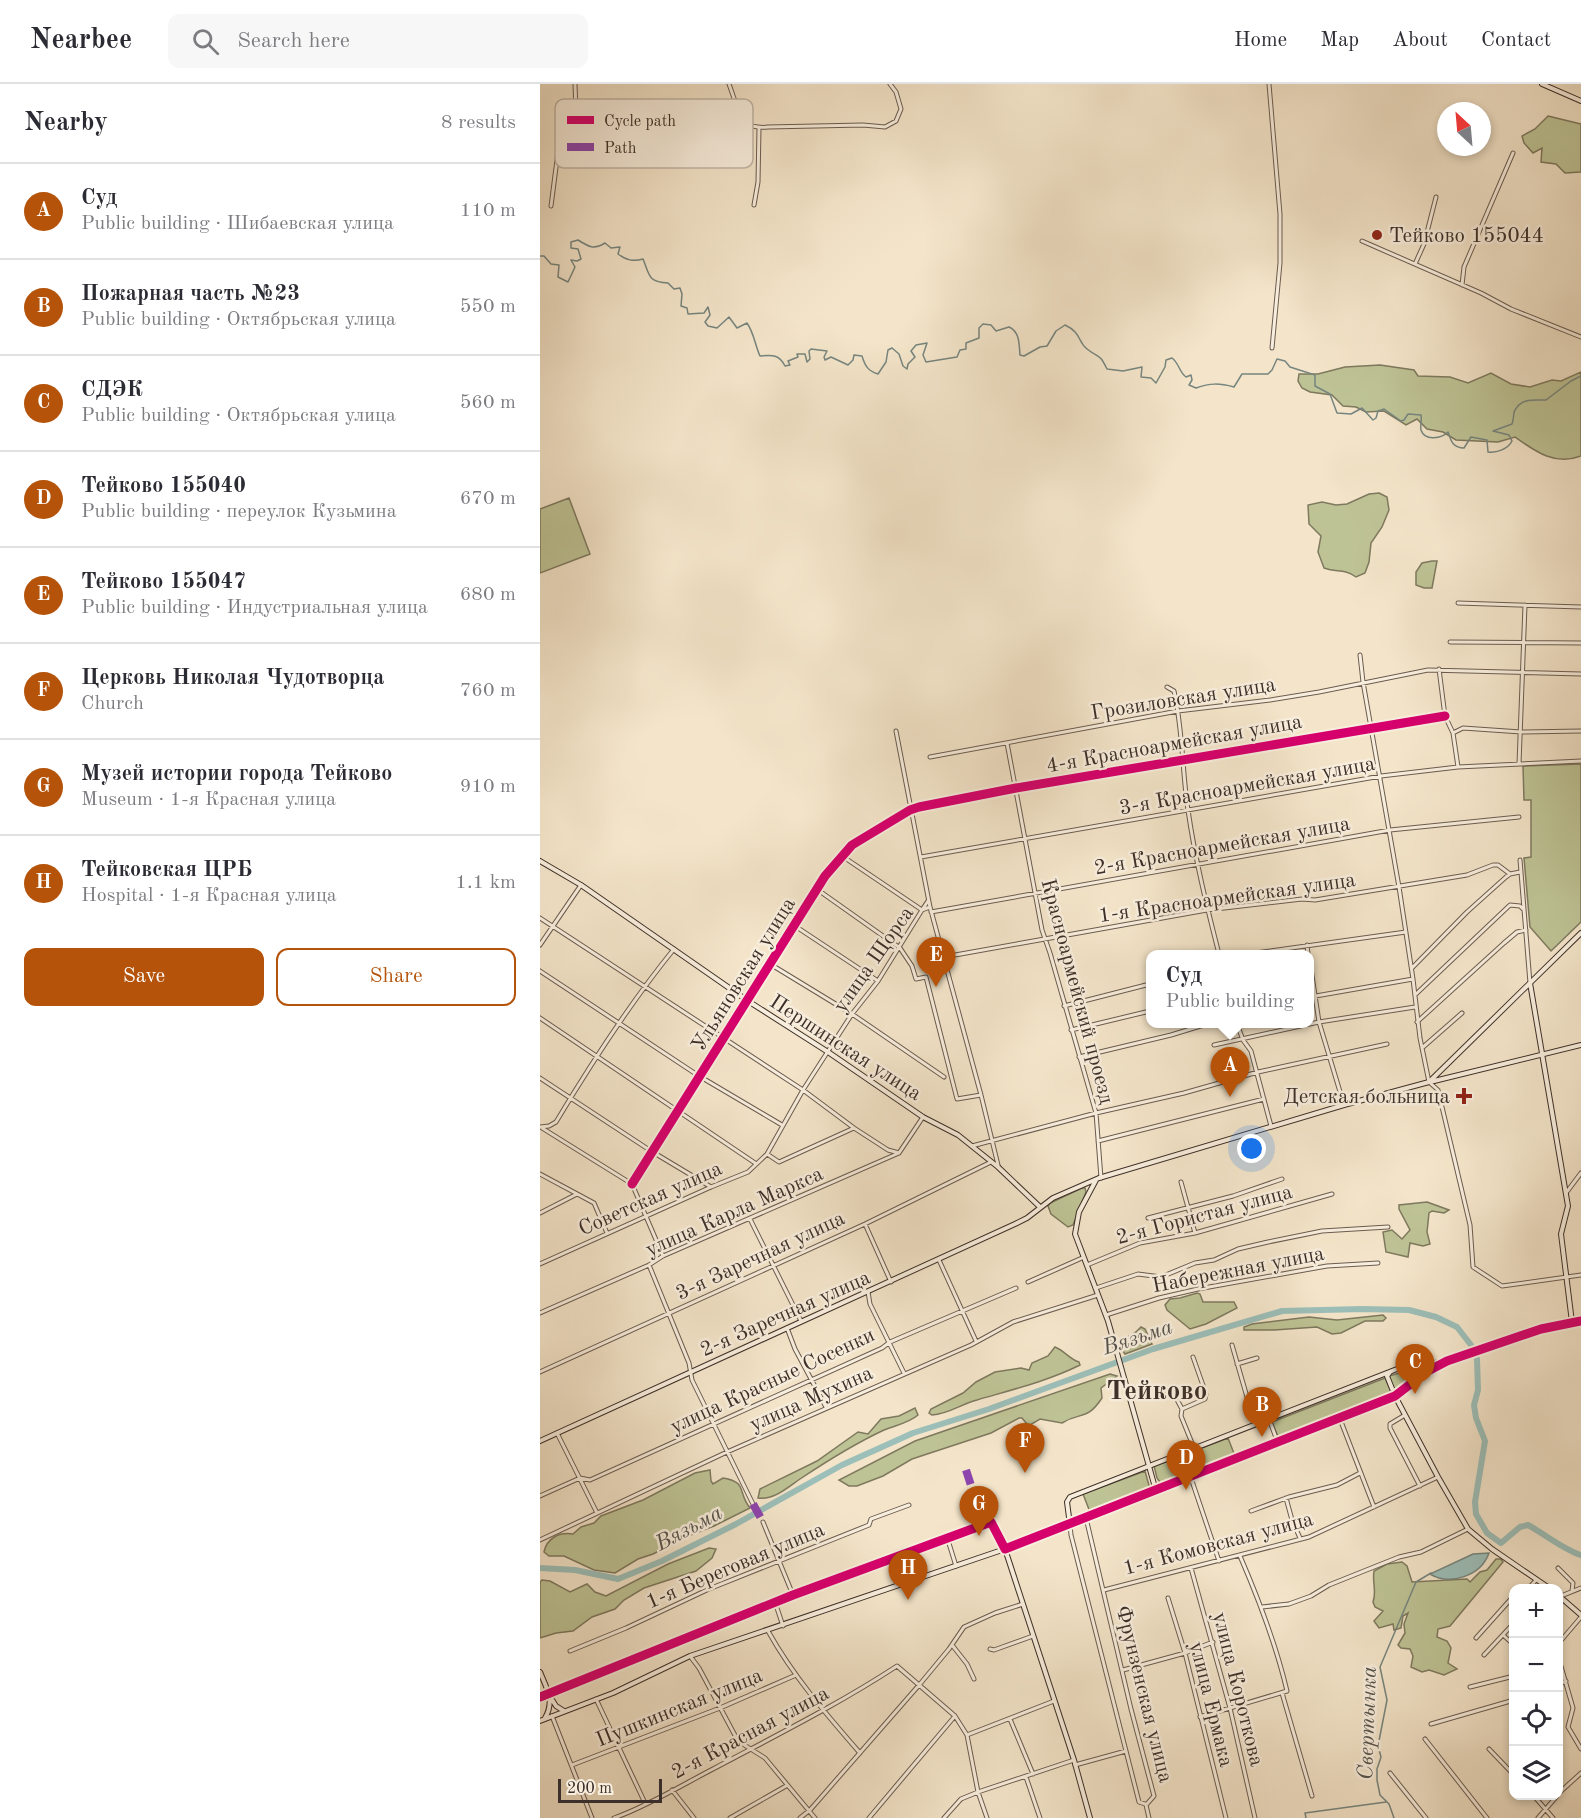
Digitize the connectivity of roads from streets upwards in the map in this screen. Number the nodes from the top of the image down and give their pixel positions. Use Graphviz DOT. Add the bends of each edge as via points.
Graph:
graph roads {
  1 [pos="575,84"];
  2 [pos="729,84"];
  3 [pos="890,84"];
  4 [pos="1269,84"];
  5 [pos="1542,84"];
  6 [pos="576,99"];
  7 [pos="734,99"];
  8 [pos="1581,101"];
  9 [pos="753,126"];
  10 [pos="759,128"];
  11 [pos="1513,153"];
  12 [pos="556,168"];
  13 [pos="1436,197"];
  14 [pos="754,205"];
  15 [pos="551,206"];
  16 [pos="1362,241"];
  17 [pos="1415,264"];
  18 [pos="1462,285"];
  19 [pos="1581,337"];
  20 [pos="1272,348"];
  21 [pos="1458,603"];
  22 [pos="1525,605"];
  23 [pos="1581,607"];
  24 [pos="1450,642"];
  25 [pos="1523,643"];
  26 [pos="1581,643"];
  27 [pos="1360,655"];
  28 [pos="1439,669"];
  29 [pos="1522,673"];
  30 [pos="1581,674"];
  31 [pos="1363,682"];
  32 [pos="1167,687"];
  33 [pos="1178,711"];
  34 [pos="1445,716"];
  35 [pos="1372,728"];
  36 [pos="896,731"];
  37 [pos="1581,731"];
  38 [pos="1521,732"];
  39 [pos="1453,734"];
  40 [pos="1007,743"];
  41 [pos="930,757"];
  42 [pos="1182,761"];
  43 [pos="1581,761"];
  44 [pos="1519,764"];
  45 [pos="1458,767"];
  46 [pos="1381,776"];
  47 [pos="1016,788"];
  48 [pos="910,810"];
  49 [pos="1187,810"];
  50 [pos="1519,817"];
  51 [pos="1390,830"];
  52 [pos="1026,840"];
  53 [pos="842,856"];
  54 [pos="921,857"];
  55 [pos="1520,860"];
  56 [pos="540,861"];
  57 [pos="1197,864"];
  58 [pos="1520,872"];
  59 [pos="1510,874"];
  60 [pos="581,885"];
  61 [pos="1399,887"];
  62 [pos="818,890"];
  63 [pos="1034,894"];
  64 [pos="929,900"];
  65 [pos="930,907"];
  66 [pos="922,910"];
  67 [pos="1207,910"];
  68 [pos="1524,910"];
  69 [pos="931,912"];
  70 [pos="540,918"];
  71 [pos="553,926"];
  72 [pos="795,926"];
  73 [pos="1526,930"];
  74 [pos="1406,932"];
  75 [pos="1581,933"];
  76 [pos="1045,939"];
  77 [pos="540,945"];
  78 [pos="1307,945"];
  79 [pos="900,948"];
  80 [pos="674,949"];
  81 [pos="1218,950"];
  82 [pos="1274,950"];
  83 [pos="1308,950"];
  84 [pos="944,957"];
  85 [pos="770,964"];
  86 [pos="1412,968"];
  87 [pos="540,971"];
  88 [pos="1413,979"];
  89 [pos="878,981"];
  90 [pos="1530,983"];
  91 [pos="1146,985"];
  92 [pos="643,987"];
  93 [pos="1314,991"];
  94 [pos="1415,995"];
  95 [pos="1315,996"];
  96 [pos="748,1001"];
  97 [pos="1064,1006"];
  98 [pos="1415,1007"];
  99 [pos="1146,1012"];
  100 [pos="1462,1012"];
  101 [pos="852,1014"];
  102 [pos="540,1018"];
  103 [pos="1319,1022"];
  104 [pos="1417,1022"];
  105 [pos="618,1023"];
  106 [pos="1314,1023"];
  107 [pos="1192,1028"];
  108 [pos="1239,1028"];
  109 [pos="1294,1028"];
  110 [pos="1071,1030"];
  111 [pos="723,1039"];
  112 [pos="1243,1040"];
  113 [pos="1388,1044"];
  114 [pos="1214,1045"];
  115 [pos="1581,1045"];
  116 [pos="1422,1048"];
  117 [pos="828,1052"];
  118 [pos="1541,1053"];
  119 [pos="597,1056"];
  120 [pos="1328,1056"];
  121 [pos="1078,1057"];
  122 [pos="1258,1072"];
  123 [pos="699,1076"];
  124 [pos="944,1077"];
  125 [pos="540,1078"];
  126 [pos="1429,1082"];
  127 [pos="803,1090"];
  128 [pos="981,1095"];
  129 [pos="570,1098"];
  130 [pos="1264,1099"];
  131 [pos="1344,1105"];
  132 [pos="677,1111"];
  133 [pos="1096,1113"];
  134 [pos="923,1117"];
  135 [pos="782,1125"];
  136 [pos="1271,1126"];
  137 [pos="540,1127"];
  138 [pos="854,1128"];
  139 [pos="993,1141"];
  140 [pos="1098,1141"];
  141 [pos="972,1146"];
  142 [pos="651,1151"];
  143 [pos="899,1153"];
  144 [pos="767,1154"];
  145 [pos="991,1162"];
  146 [pos="755,1163"];
  147 [pos="998,1167"];
  148 [pos="1581,1173"];
  149 [pos="540,1174"];
  150 [pos="1101,1178"];
  151 [pos="1282,1179"];
  152 [pos="1096,1180"];
  153 [pos="1181,1182"];
  154 [pos="632,1184"];
  155 [pos="1084,1184"];
  156 [pos="711,1186"];
  157 [pos="1088,1193"];
  158 [pos="1566,1193"];
  159 [pos="577,1194"];
  160 [pos="1332,1194"];
  161 [pos="1040,1207"];
  162 [pos="1188,1208"];
  163 [pos="540,1213"];
  164 [pos="646,1217"];
  165 [pos="1148,1218"];
  166 [pos="750,1219"];
  167 [pos="865,1224"];
  168 [pos="1388,1227"];
  169 [pos="1195,1233"];
  170 [pos="608,1234"];
  171 [pos="663,1256"];
  172 [pos="1082,1258"];
  173 [pos="939,1260"];
  174 [pos="540,1263"];
  175 [pos="1378,1263"];
  176 [pos="773,1264"];
  177 [pos="649,1265"];
  178 [pos="1086,1266"];
  179 [pos="1581,1275"];
  180 [pos="1566,1278"];
  181 [pos="891,1282"];
  182 [pos="1028,1282"];
  183 [pos="1016,1287"];
  184 [pos="1096,1288"];
  185 [pos="868,1292"];
  186 [pos="1098,1295"];
  187 [pos="962,1311"];
  188 [pos="540,1313"];
  189 [pos="668,1314"];
  190 [pos="1106,1316"];
  191 [pos="801,1321"];
  192 [pos="1581,1321"];
  193 [pos="1572,1322"];
  194 [pos="787,1327"];
  195 [pos="976,1341"];
  196 [pos="890,1342"];
  197 [pos="1232,1345"];
  198 [pos="1193,1357"];
  199 [pos="1257,1358"];
  200 [pos="1448,1361"];
  201 [pos="1238,1364"];
  202 [pos="1422,1364"];
  203 [pos="1390,1371"];
  204 [pos="540,1372"];
  205 [pos="691,1372"];
  206 [pos="1426,1372"];
  207 [pos="904,1373"];
  208 [pos="811,1379"];
  209 [pos="1159,1395"];
  210 [pos="1395,1396"];
  211 [pos="826,1407"];
  212 [pos="1182,1409"];
  213 [pos="1405,1415"];
  214 [pos="1269,1419"];
  215 [pos="1340,1419"];
  216 [pos="1258,1423"];
  217 [pos="713,1424"];
  218 [pos="557,1433"];
  219 [pos="540,1441"];
  220 [pos="1278,1443"];
  221 [pos="1194,1448"];
  222 [pos="727,1452"];
  223 [pos="1148,1466"];
  224 [pos="1360,1473"];
  225 [pos="580,1478"];
  226 [pos="1191,1478"];
  227 [pos="1438,1478"];
  228 [pos="1420,1486"];
  229 [pos="1156,1491"];
  230 [pos="540,1496"];
  231 [pos="1286,1498"];
  232 [pos="753,1504"];
  233 [pos="909,1505"];
  234 [pos="1374,1507"];
  235 [pos="1251,1511"];
  236 [pos="597,1513"];
  237 [pos="1086,1518"];
  238 [pos="762,1522"];
  239 [pos="1070,1525"];
  240 [pos="1468,1529"];
  241 [pos="947,1537"];
  242 [pos="1300,1538"];
  243 [pos="540,1540"];
  244 [pos="1005,1549"];
  245 [pos="1240,1556"];
  246 [pos="1219,1561"];
  247 [pos="779,1562"];
  248 [pos="956,1566"];
  249 [pos="1191,1568"];
  250 [pos="1558,1569"];
  251 [pos="1536,1580"];
  252 [pos="1532,1584"];
  253 [pos="1542,1584"];
  254 [pos="1581,1588"];
  255 [pos="1104,1590"];
  256 [pos="1572,1591"];
  257 [pos="1563,1594"];
  258 [pos="793,1595"];
  259 [pos="1168,1598"];
  260 [pos="1563,1600"];
  261 [pos="1509,1601"];
  262 [pos="775,1602"];
  263 [pos="1023,1604"];
  264 [pos="1262,1607"];
  265 [pos="1581,1616"];
  266 [pos="783,1626"];
  267 [pos="1509,1628"];
  268 [pos="768,1631"];
  269 [pos="1503,1635"];
  270 [pos="1033,1636"];
  271 [pos="1476,1638"];
  272 [pos="1563,1638"];
  273 [pos="1509,1640"];
  274 [pos="1213,1642"];
  275 [pos="952,1645"];
  276 [pos="990,1649"];
  277 [pos="570,1651"];
  278 [pos="1185,1653"];
  279 [pos="1484,1655"];
  280 [pos="690,1656"];
  281 [pos="1122,1670"];
  282 [pos="540,1672"];
  283 [pos="1563,1673"];
  284 [pos="796,1675"];
  285 [pos="1509,1677"];
  286 [pos="974,1679"];
  287 [pos="1566,1681"];
  288 [pos="1563,1682"];
  289 [pos="920,1684"];
  290 [pos="1470,1687"];
  291 [pos="1282,1693"];
  292 [pos="549,1695"];
  293 [pos="540,1697"];
  294 [pos="596,1699"];
  295 [pos="1054,1701"];
  296 [pos="1509,1701"];
  297 [pos="720,1708"];
  298 [pos="1230,1708"];
  299 [pos="823,1710"];
  300 [pos="564,1711"];
  301 [pos="552,1716"];
  302 [pos="955,1716"];
  303 [pos="1200,1717"];
  304 [pos="1010,1719"];
  305 [pos="542,1720"];
  306 [pos="1431,1724"];
  307 [pos="967,1735"];
  308 [pos="1425,1739"];
  309 [pos="619,1747"];
  310 [pos="750,1749"];
  311 [pos="1489,1749"];
  312 [pos="1581,1749"];
  313 [pos="1126,1751"];
  314 [pos="860,1753"];
  315 [pos="1074,1760"];
  316 [pos="572,1765"];
  317 [pos="1075,1765"];
  318 [pos="1509,1770"];
  319 [pos="1390,1773"];
  320 [pos="1581,1773"];
  321 [pos="1033,1774"];
  322 [pos="1026,1777"];
  323 [pos="787,1786"];
  324 [pos="672,1790"];
  325 [pos="1563,1790"];
  326 [pos="978,1792"];
  327 [pos="1312,1796"];
  328 [pos="1538,1800"];
  329 [pos="1553,1800"];
  330 [pos="645,1803"];
  331 [pos="1146,1805"];
  332 [pos="1546,1808"];
  333 [pos="810,1810"];
  334 [pos="592,1818"];
  335 [pos="614,1818"];
  336 [pos="694,1818"];
  337 [pos="730,1818"];
  338 [pos="800,1818"];
  339 [pos="815,1818"];
  340 [pos="870,1818"];
  341 [pos="944,1818"];
  342 [pos="987,1818"];
  343 [pos="1040,1818"];
  344 [pos="1090,1818"];
  345 [pos="1149,1818"];
  346 [pos="1226,1818"];
  347 [pos="1255,1818"];
  348 [pos="1426,1818"];
  349 [pos="1487,1818"];
  350 [pos="1538,1818"];
  351 [pos="1553,1818"];
  1 -- 6 [label="street"];
  2 -- 7 [label="street"];
  3 -- 10 [label="street" via="901,110 896,122 885,127"];
  4 -- 20 [label="street" via="1280,214"];
  5 -- 8 [label="street"];
  9 -- 10 [label="street"];
  10 -- 14 [label="street"];
  11 -- 18 [label="street" via="1464,267"];
  12 -- 15 [label="street"];
  13 -- 17 [label="street"];
  16 -- 17 [label="street"];
  17 -- 18 [label="street"];
  18 -- 19 [label="street"];
  21 -- 22 [label="street"];
  22 -- 23 [label="street"];
  22 -- 25 [label="street"];
  24 -- 25 [label="street"];
  25 -- 26 [label="street"];
  25 -- 29 [label="street"];
  27 -- 31 [label="street"];
  28 -- 29 [label="street, Грозиловская улица"];
  28 -- 31 [label="street, Грозиловская улица"];
  28 -- 34 [label="street"];
  29 -- 30 [label="street, Грозиловская улица"];
  29 -- 38 [label="street"];
  31 -- 33 [label="street, Грозиловская улица" via="1270,700"];
  31 -- 35 [label="street"];
  32 -- 33 [label="street" via="1174,691"];
  33 -- 40 [label="street, Грозиловская улица"];
  33 -- 42 [label="street"];
  34 -- 35 [label="street, 4-я Красноармейская улица"];
  34 -- 39 [label="street"];
  35 -- 42 [label="street, 4-я Красноармейская улица"];
  35 -- 46 [label="street"];
  36 -- 48 [label="street"];
  37 -- 38 [label="street"];
  38 -- 39 [label="street" via="1463,728"];
  38 -- 44 [label="street"];
  39 -- 45 [label="street"];
  40 -- 41 [label="street, Грозиловская улица"];
  40 -- 47 [label="street, Красноармейский проезд"];
  42 -- 47 [label="street, 4-я Красноармейская улица"];
  42 -- 49 [label="street"];
  43 -- 44 [label="street, 3-я Красноармейская улица"];
  44 -- 45 [label="street, 3-я Красноармейская улица"];
  45 -- 46 [label="street, 3-я Красноармейская улица"];
  46 -- 49 [label="street, 3-я Красноармейская улица"];
  46 -- 51 [label="street"];
  47 -- 48 [label="street, 4-я Красноармейская улица"];
  47 -- 52 [label="street, Красноармейский проезд"];
  48 -- 53 [label="street, Ульяновская улица" via="852,845"];
  48 -- 54 [label="street"];
  49 -- 52 [label="street, 3-я Красноармейская улица"];
  49 -- 57 [label="street"];
  50 -- 51 [label="street, 2-я Красноармейская улица"];
  51 -- 57 [label="street, 2-я Красноармейская улица"];
  51 -- 61 [label="street"];
  52 -- 54 [label="street, 3-я Красноармейская улица"];
  52 -- 63 [label="street, Красноармейский проезд"];
  53 -- 62 [label="street, Ульяновская улица"];
  53 -- 66 [label="street"];
  54 -- 64 [label="street"];
  55 -- 58 [label="street"];
  56 -- 60 [label="street, Першинская улица"];
  57 -- 63 [label="street, 2-я Красноармейская улица"];
  57 -- 67 [label="street"];
  58 -- 59 [label="street"];
  58 -- 68 [label="street"];
  59 -- 61 [label="street, 1-я Красноармейская улица" via="1493,865"];
  59 -- 86 [label="street"];
  60 -- 71 [label="street"];
  60 -- 80 [label="street, Першинская улица"];
  61 -- 67 [label="street, 1-я Красноармейская улица"];
  61 -- 74 [label="street"];
  62 -- 72 [label="street, Ульяновская улица"];
  62 -- 79 [label="street"];
  63 -- 69 [label="street, 2-я Красноармейская улица"];
  63 -- 76 [label="street, Красноармейский проезд"];
  64 -- 65 [label="street"];
  64 -- 66 [label="street"];
  65 -- 66 [label="street, улица Щорса"];
  65 -- 69 [label="street"];
  66 -- 79 [label="street, улица Щорса"];
  67 -- 76 [label="street, 1-я Красноармейская улица"];
  67 -- 81 [label="street"];
  68 -- 73 [label="street"];
  68 -- 94 [label="street" via="1510,905"];
  69 -- 84 [label="street"];
  70 -- 71 [label="street"];
  71 -- 77 [label="street"];
  71 -- 92 [label="street"];
  72 -- 85 [label="street, Ульяновская улица"];
  72 -- 89 [label="street"];
  73 -- 90 [label="street"];
  73 -- 104 [label="street" via="1517,932"];
  74 -- 78 [label="street"];
  74 -- 86 [label="street"];
  75 -- 90 [label="street"];
  76 -- 84 [label="street, 1-я Красноармейская улица"];
  76 -- 97 [label="street, Красноармейский проезд"];
  78 -- 82 [label="street"];
  78 -- 83 [label="street"];
  79 -- 89 [label="street, улица Щорса"];
  79 -- 128 [label="street" via="916,979 926,976 957,1099"];
  80 -- 92 [label="street"];
  80 -- 96 [label="street, Першинская улица"];
  84 -- 128 [label="street"];
  85 -- 96 [label="street, Ульяновская улица"];
  85 -- 101 [label="street"];
  86 -- 88 [label="street"];
  87 -- 105 [label="street"];
  88 -- 94 [label="street"];
  88 -- 95 [label="street"];
  89 -- 101 [label="street, улица Щорса"];
  90 -- 118 [label="street"];
  90 -- 126 [label="street"];
  91 -- 97 [label="street"];
  92 -- 105 [label="street"];
  92 -- 111 [label="street"];
  93 -- 95 [label="street"];
  94 -- 98 [label="street"];
  95 -- 103 [label="street"];
  96 -- 111 [label="street, Ульяновская улица"];
  96 -- 117 [label="street, Першинская улица"];
  97 -- 110 [label="street, Красноармейский проезд"];
  98 -- 103 [label="street"];
  98 -- 104 [label="street"];
  99 -- 110 [label="street"];
  100 -- 116 [label="street"];
  101 -- 117 [label="street, улица Щорса"];
  101 -- 124 [label="street"];
  102 -- 119 [label="street"];
  103 -- 106 [label="street"];
  103 -- 120 [label="street"];
  104 -- 116 [label="street"];
  105 -- 119 [label="street"];
  105 -- 123 [label="street"];
  107 -- 121 [label="street"];
  108 -- 112 [label="street"];
  109 -- 112 [label="street"];
  110 -- 121 [label="street, Красноармейский проезд"];
  111 -- 123 [label="street, Ульяновская улица"];
  111 -- 127 [label="street"];
  112 -- 114 [label="street"];
  112 -- 122 [label="street"];
  113 -- 120 [label="street"];
  115 -- 118 [label="street, 2-я Заречная улица"];
  116 -- 126 [label="street"];
  117 -- 127 [label="street, улица Щорса"];
  117 -- 134 [label="street, Першинская улица"];
  118 -- 126 [label="street, 2-я Заречная улица"];
  118 -- 158 [label="street"];
  119 -- 129 [label="street"];
  119 -- 132 [label="street"];
  120 -- 122 [label="street"];
  120 -- 131 [label="street"];
  121 -- 133 [label="street, Красноармейский проезд"];
  122 -- 130 [label="street"];
  122 -- 133 [label="street"];
  123 -- 132 [label="street, Ульяновская улица"];
  123 -- 135 [label="street"];
  125 -- 129 [label="street"];
  126 -- 131 [label="street, 2-я Заречная улица"];
  126 -- 180 [label="street" via="1438,1090 1470,1225 1473,1267 1502,1286"];
  127 -- 135 [label="street, улица Щорса"];
  127 -- 138 [label="street"];
  128 -- 139 [label="street"];
  129 -- 137 [label="street" via="556,1122"];
  129 -- 142 [label="street"];
  130 -- 136 [label="street"];
  130 -- 140 [label="street"];
  131 -- 136 [label="street, 2-я Заречная улица"];
  132 -- 142 [label="street, Ульяновская улица"];
  132 -- 146 [label="street"];
  133 -- 139 [label="street"];
  133 -- 140 [label="street, Красноармейский проезд"];
  134 -- 141 [label="street, Першинская улица"];
  134 -- 143 [label="street"];
  135 -- 144 [label="street, улица Щорса"];
  136 -- 150 [label="street, 2-я Заречная улица"];
  137 -- 154 [label="street"];
  138 -- 143 [label="street"];
  138 -- 144 [label="street" via="779,1162"];
  139 -- 141 [label="street"];
  139 -- 147 [label="street"];
  140 -- 150 [label="street, Красноармейский проезд"];
  141 -- 145 [label="street, Першинская улица"];
  142 -- 154 [label="street, Ульяновская улица"];
  142 -- 156 [label="street"];
  143 -- 166 [label="street, улица Карла Маркса"];
  144 -- 146 [label="street, Советская улица"];
  145 -- 147 [label="street, Першинская улица"];
  145 -- 167 [label="street, 3-я Заречная улица"];
  146 -- 156 [label="street, Советская улица" via="748,1172"];
  147 -- 161 [label="street, Першинская улица"];
  148 -- 158 [label="street"];
  149 -- 159 [label="street"];
  150 -- 152 [label="street, 2-я Заречная улица"];
  151 -- 162 [label="street"];
  152 -- 155 [label="street, 2-я Заречная улица"];
  152 -- 157 [label="street"];
  153 -- 162 [label="street"];
  154 -- 164 [label="street"];
  155 -- 157 [label="street"];
  155 -- 161 [label="street, 2-я Заречная улица"];
  156 -- 164 [label="street, Советская улица"];
  157 -- 172 [label="street" via="1076,1225"];
  158 -- 180 [label="street" via="1568,1206 1561,1234"];
  159 -- 163 [label="street"];
  159 -- 170 [label="street" via="594,1203"];
  160 -- 169 [label="street, 2-я Гористая улица"];
  161 -- 173 [label="street, 2-я Заречная улица" via="1027,1218"];
  162 -- 165 [label="street"];
  162 -- 169 [label="street"];
  164 -- 170 [label="street, Советская улица"];
  164 -- 171 [label="street"];
  166 -- 171 [label="street, улица Карла Маркса"];
  166 -- 176 [label="street"];
  167 -- 176 [label="street, 3-я Заречная улица"];
  167 -- 181 [label="street"];
  168 -- 184 [label="street" via="1322,1231 1268,1242 1161,1277 1138,1274"];
  169 -- 178 [label="street, 2-я Гористая улица" via="1140,1243"];
  170 -- 174 [label="street, Советская улица"];
  171 -- 177 [label="street, улица Карла Маркса"];
  172 -- 178 [label="street"];
  172 -- 182 [label="street"];
  173 -- 181 [label="street, 2-я Заречная улица"];
  173 -- 187 [label="street"];
  175 -- 190 [label="street, Набережная улица" via="1328,1266 1198,1289"];
  176 -- 189 [label="street, 3-я Заречная улица"];
  176 -- 191 [label="street"];
  177 -- 188 [label="street, улица Карла Маркса"];
  177 -- 189 [label="street"];
  178 -- 184 [label="street"];
  179 -- 180 [label="street"];
  180 -- 193 [label="street"];
  181 -- 185 [label="street, 2-я Заречная улица"];
  183 -- 187 [label="street, улица Красные Сосенки"];
  184 -- 186 [label="street"];
  185 -- 191 [label="street, 2-я Заречная улица"];
  185 -- 196 [label="street" via="870,1304"];
  186 -- 190 [label="street"];
  186 -- 195 [label="street, улица Мухина" via="1013,1322"];
  187 -- 195 [label="street"];
  187 -- 196 [label="street, улица Красные Сосенки"];
  189 -- 204 [label="street, 3-я Заречная улица"];
  189 -- 205 [label="street"];
  190 -- 223 [label="street"];
  191 -- 194 [label="street, 2-я Заречная улица"];
  192 -- 193 [label="street"];
  193 -- 200 [label="street"];
  194 -- 205 [label="street, 2-я Заречная улица"];
  194 -- 208 [label="street"];
  195 -- 207 [label="street, улица Мухина"];
  196 -- 207 [label="street"];
  196 -- 208 [label="street, улица Красные Сосенки"];
  197 -- 201 [label="street"];
  198 -- 212 [label="street" via="1205,1399"];
  199 -- 201 [label="street"];
  200 -- 202 [label="street"];
  200 -- 206 [label="street"];
  201 -- 216 [label="street"];
  202 -- 203 [label="street"];
  202 -- 206 [label="street"];
  203 -- 210 [label="street" via="1387,1376"];
  203 -- 214 [label="street"];
  205 -- 217 [label="street"];
  205 -- 218 [label="street, 2-я Заречная улица"];
  206 -- 210 [label="street"];
  207 -- 211 [label="street, улица Мухина"];
  208 -- 211 [label="street"];
  208 -- 217 [label="street, улица Красные Сосенки"];
  209 -- 212 [label="street" via="1174,1394"];
  210 -- 213 [label="street"];
  210 -- 215 [label="street"];
  211 -- 222 [label="street, улица Мухина"];
  212 -- 221 [label="street" via="1181,1416"];
  213 -- 227 [label="street"];
  213 -- 228 [label="street" via="1390,1424 1390,1428"];
  214 -- 216 [label="street"];
  214 -- 220 [label="street"];
  215 -- 220 [label="street"];
  215 -- 224 [label="street"];
  216 -- 221 [label="street"];
  217 -- 222 [label="street"];
  217 -- 225 [label="street, улица Красные Сосенки" via="590,1480"];
  218 -- 219 [label="street, 2-я Заречная улица"];
  218 -- 225 [label="street"];
  220 -- 226 [label="street"];
  221 -- 223 [label="street"];
  222 -- 232 [label="street"];
  222 -- 236 [label="street, улица Мухина"];
  223 -- 229 [label="street"];
  223 -- 239 [label="street" via="1068,1499"];
  224 -- 231 [label="street" via="1337,1485"];
  224 -- 234 [label="street"];
  225 -- 230 [label="street, улица Красные Сосенки"];
  225 -- 236 [label="street"];
  226 -- 229 [label="street"];
  226 -- 246 [label="street"];
  227 -- 228 [label="street, 1-я Комовская улица"];
  227 -- 240 [label="street"];
  228 -- 234 [label="street, 1-я Комовская улица"];
  229 -- 237 [label="street"];
  231 -- 235 [label="street"];
  231 -- 242 [label="street"];
  233 -- 247 [label="street, 1-я Береговая улица"];
  234 -- 242 [label="street, 1-я Комовская улица"];
  236 -- 243 [label="street, улица Мухина"];
  237 -- 239 [label="street"];
  237 -- 255 [label="street, Фрунзенская улица"];
  238 -- 247 [label="street"];
  239 -- 244 [label="street"];
  239 -- 313 [label="street, Фрунзенская улица"];
  240 -- 251 [label="street"];
  240 -- 264 [label="street" via="1421,1552 1329,1585 1311,1596"];
  241 -- 244 [label="street" via="992,1522"];
  241 -- 248 [label="street"];
  241 -- 258 [label="street"];
  242 -- 245 [label="street, 1-я Комовская улица"];
  244 -- 248 [label="street"];
  244 -- 263 [label="street"];
  245 -- 246 [label="street, 1-я Комовская улица"];
  245 -- 264 [label="street"];
  246 -- 249 [label="street, 1-я Комовская улица"];
  247 -- 258 [label="street"];
  247 -- 277 [label="street, 1-я Береговая улица"];
  248 -- 266 [label="street"];
  249 -- 255 [label="street, 1-я Комовская улица"];
  249 -- 274 [label="street, улица Короткова"];
  250 -- 256 [label="street" via="1573,1583"];
  251 -- 252 [label="street"];
  251 -- 253 [label="street"];
  254 -- 256 [label="street"];
  255 -- 281 [label="street, Фрунзенская улица"];
  256 -- 257 [label="street"];
  258 -- 262 [label="street"];
  259 -- 278 [label="street, улица Ермака"];
  260 -- 265 [label="street"];
  261 -- 271 [label="street"];
  262 -- 266 [label="street"];
  262 -- 292 [label="street"];
  263 -- 270 [label="street"];
  263 -- 275 [label="street" via="972,1622 960,1631"];
  264 -- 291 [label="street" via="1287,1691"];
  265 -- 272 [label="street"];
  266 -- 268 [label="street"];
  267 -- 269 [label="street"];
  268 -- 280 [label="street"];
  268 -- 284 [label="street"];
  269 -- 273 [label="street"];
  269 -- 279 [label="street"];
  270 -- 276 [label="street"];
  270 -- 295 [label="street"];
  274 -- 278 [label="street"];
  274 -- 298 [label="street, улица Короткова"];
  275 -- 286 [label="street"];
  275 -- 289 [label="street"];
  278 -- 281 [label="street"];
  278 -- 303 [label="street, улица Ермака"];
  280 -- 294 [label="street"];
  280 -- 297 [label="street"];
  281 -- 331 [label="street, Фрунзенская улица" via="1154,1796"];
  282 -- 292 [label="street"];
  283 -- 287 [label="street"];
  284 -- 297 [label="street, Пушкинская улица"];
  284 -- 299 [label="street"];
  285 -- 290 [label="street"];
  287 -- 288 [label="street"];
  287 -- 312 [label="street" via="1573,1708 1568,1727"];
  289 -- 299 [label="street, 2-я Красная улица" via="897,1666"];
  289 -- 302 [label="street"];
  289 -- 314 [label="street"];
  291 -- 298 [label="street"];
  291 -- 327 [label="street"];
  292 -- 293 [label="street"];
  292 -- 300 [label="street"];
  292 -- 305 [label="street" via="550,1710"];
  294 -- 300 [label="street"];
  294 -- 309 [label="street"];
  295 -- 304 [label="street"];
  295 -- 315 [label="street"];
  296 -- 306 [label="street"];
  297 -- 309 [label="street, Пушкинская улица"];
  297 -- 310 [label="street" via="738,1741"];
  298 -- 303 [label="street"];
  298 -- 347 [label="street, улица Короткова"];
  299 -- 310 [label="street, 2-я Красная улица"];
  299 -- 314 [label="street"];
  300 -- 301 [label="street"];
  301 -- 305 [label="street"];
  301 -- 316 [label="street"];
  302 -- 307 [label="street"];
  302 -- 340 [label="street"];
  303 -- 346 [label="street, улица Ермака"];
  304 -- 307 [label="street"];
  304 -- 321 [label="street"];
  307 -- 326 [label="street"];
  308 -- 349 [label="street"];
  309 -- 316 [label="street, Пушкинская улица"];
  309 -- 330 [label="street"];
  310 -- 323 [label="street" via="765,1758"];
  310 -- 324 [label="street, 2-я Красная улица"];
  311 -- 318 [label="street"];
  313 -- 317 [label="street"];
  313 -- 331 [label="street, Фрунзенская улица" via="1139,1802"];
  314 -- 333 [label="street"];
  315 -- 317 [label="street"];
  315 -- 321 [label="street"];
  316 -- 334 [label="street"];
  317 -- 344 [label="street"];
  319 -- 348 [label="street"];
  320 -- 325 [label="street"];
  321 -- 322 [label="street"];
  322 -- 326 [label="street"];
  322 -- 343 [label="street"];
  323 -- 333 [label="street"];
  323 -- 337 [label="street"];
  324 -- 330 [label="street, 2-я Красная улица"];
  324 -- 336 [label="street"];
  326 -- 341 [label="street" via="961,1799"];
  326 -- 342 [label="street"];
  328 -- 332 [label="street"];
  329 -- 332 [label="street"];
  330 -- 335 [label="street, 2-я Красная улица"];
  331 -- 345 [label="street, Фрунзенская улица"];
  332 -- 350 [label="street"];
  332 -- 351 [label="street"];
  333 -- 338 [label="street"];
  333 -- 339 [label="street"];
}
